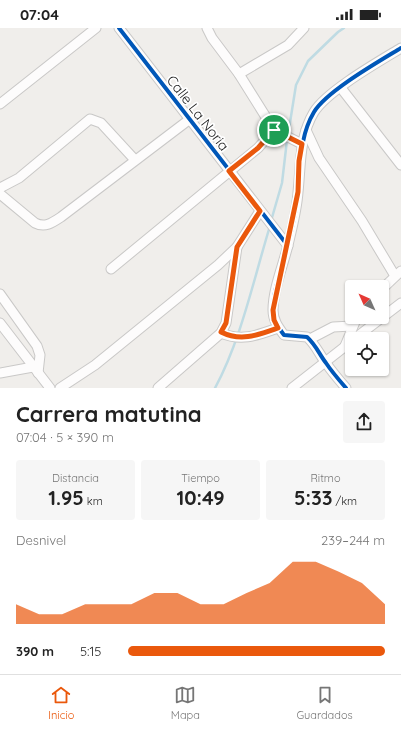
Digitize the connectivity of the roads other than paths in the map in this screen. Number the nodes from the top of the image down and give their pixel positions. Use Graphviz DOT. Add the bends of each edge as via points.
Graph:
graph roads {
  1 [pos="96,28"];
  2 [pos="119,28"];
  3 [pos="207,28"];
  4 [pos="304,28"];
  5 [pos="399,53"];
  6 [pos="238,74"];
  7 [pos="341,88"];
  8 [pos="0,104"];
  9 [pos="190,119"];
  10 [pos="306,130"];
  11 [pos="278,132"];
  12 [pos="299,142"];
  13 [pos="136,160"];
  14 [pos="401,165"];
  15 [pos="229,171"];
  16 [pos="0,188"];
  17 [pos="0,194"];
  18 [pos="262,214"];
  19 [pos="288,246"];
  20 [pos="237,247"];
  21 [pos="111,269"];
  22 [pos="398,274"];
  23 [pos="389,282"];
  24 [pos="0,294"];
  25 [pos="401,303"];
  26 [pos="3,326"];
  27 [pos="352,326"];
  28 [pos="278,328"];
  29 [pos="351,332"];
  30 [pos="363,332"];
  31 [pos="225,334"];
  32 [pos="0,339"];
  33 [pos="310,339"];
  34 [pos="345,346"];
  35 [pos="325,362"];
  36 [pos="36,370"];
  37 [pos="0,373"];
  38 [pos="50,388"];
  39 [pos="60,388"];
  40 [pos="158,388"];
  41 [pos="292,388"];
  42 [pos="346,388"];
  1 -- 8 [label="street"];
  2 -- 9 [label="street, Calle La Noria"];
  3 -- 6 [label="street"];
  4 -- 6 [label="street" via="288,45"];
  5 -- 7 [label="street"];
  6 -- 11 [label="street"];
  7 -- 10 [label="street" via="318,106"];
  7 -- 14 [label="street"];
  9 -- 13 [label="street"];
  9 -- 15 [label="street, Calle La Noria"];
  10 -- 12 [label="street"];
  10 -- 22 [label="street" via="319,158"];
  11 -- 12 [label="street"];
  11 -- 15 [label="street"];
  12 -- 19 [label="street" via="298,192"];
  13 -- 16 [label="street" via="106,127 95,119 90,119 19,178"];
  13 -- 17 [label="street" via="47,225 40,226 35,223"];
  15 -- 18 [label="street, Calle La Noria"];
  15 -- 21 [label="street"];
  18 -- 19 [label="street, Calle La Noria"];
  18 -- 20 [label="street"];
  19 -- 28 [label="street" via="273,310"];
  20 -- 31 [label="street"];
  20 -- 39 [label="street" via="218,266 95,365"];
  22 -- 23 [label="street"];
  24 -- 36 [label="street" via="37,346 40,355"];
  25 -- 30 [label="street"];
  26 -- 32 [label="street"];
  26 -- 36 [label="street"];
  27 -- 29 [label="street"];
  27 -- 33 [label="street" via="334,327"];
  28 -- 31 [label="street" via="248,338"];
  28 -- 33 [label="street" via="284,335"];
  31 -- 40 [label="street"];
  33 -- 35 [label="street"];
  34 -- 35 [label="street"];
  35 -- 41 [label="street"];
  35 -- 42 [label="street"];
  36 -- 37 [label="street"];
  36 -- 38 [label="street"];
}
